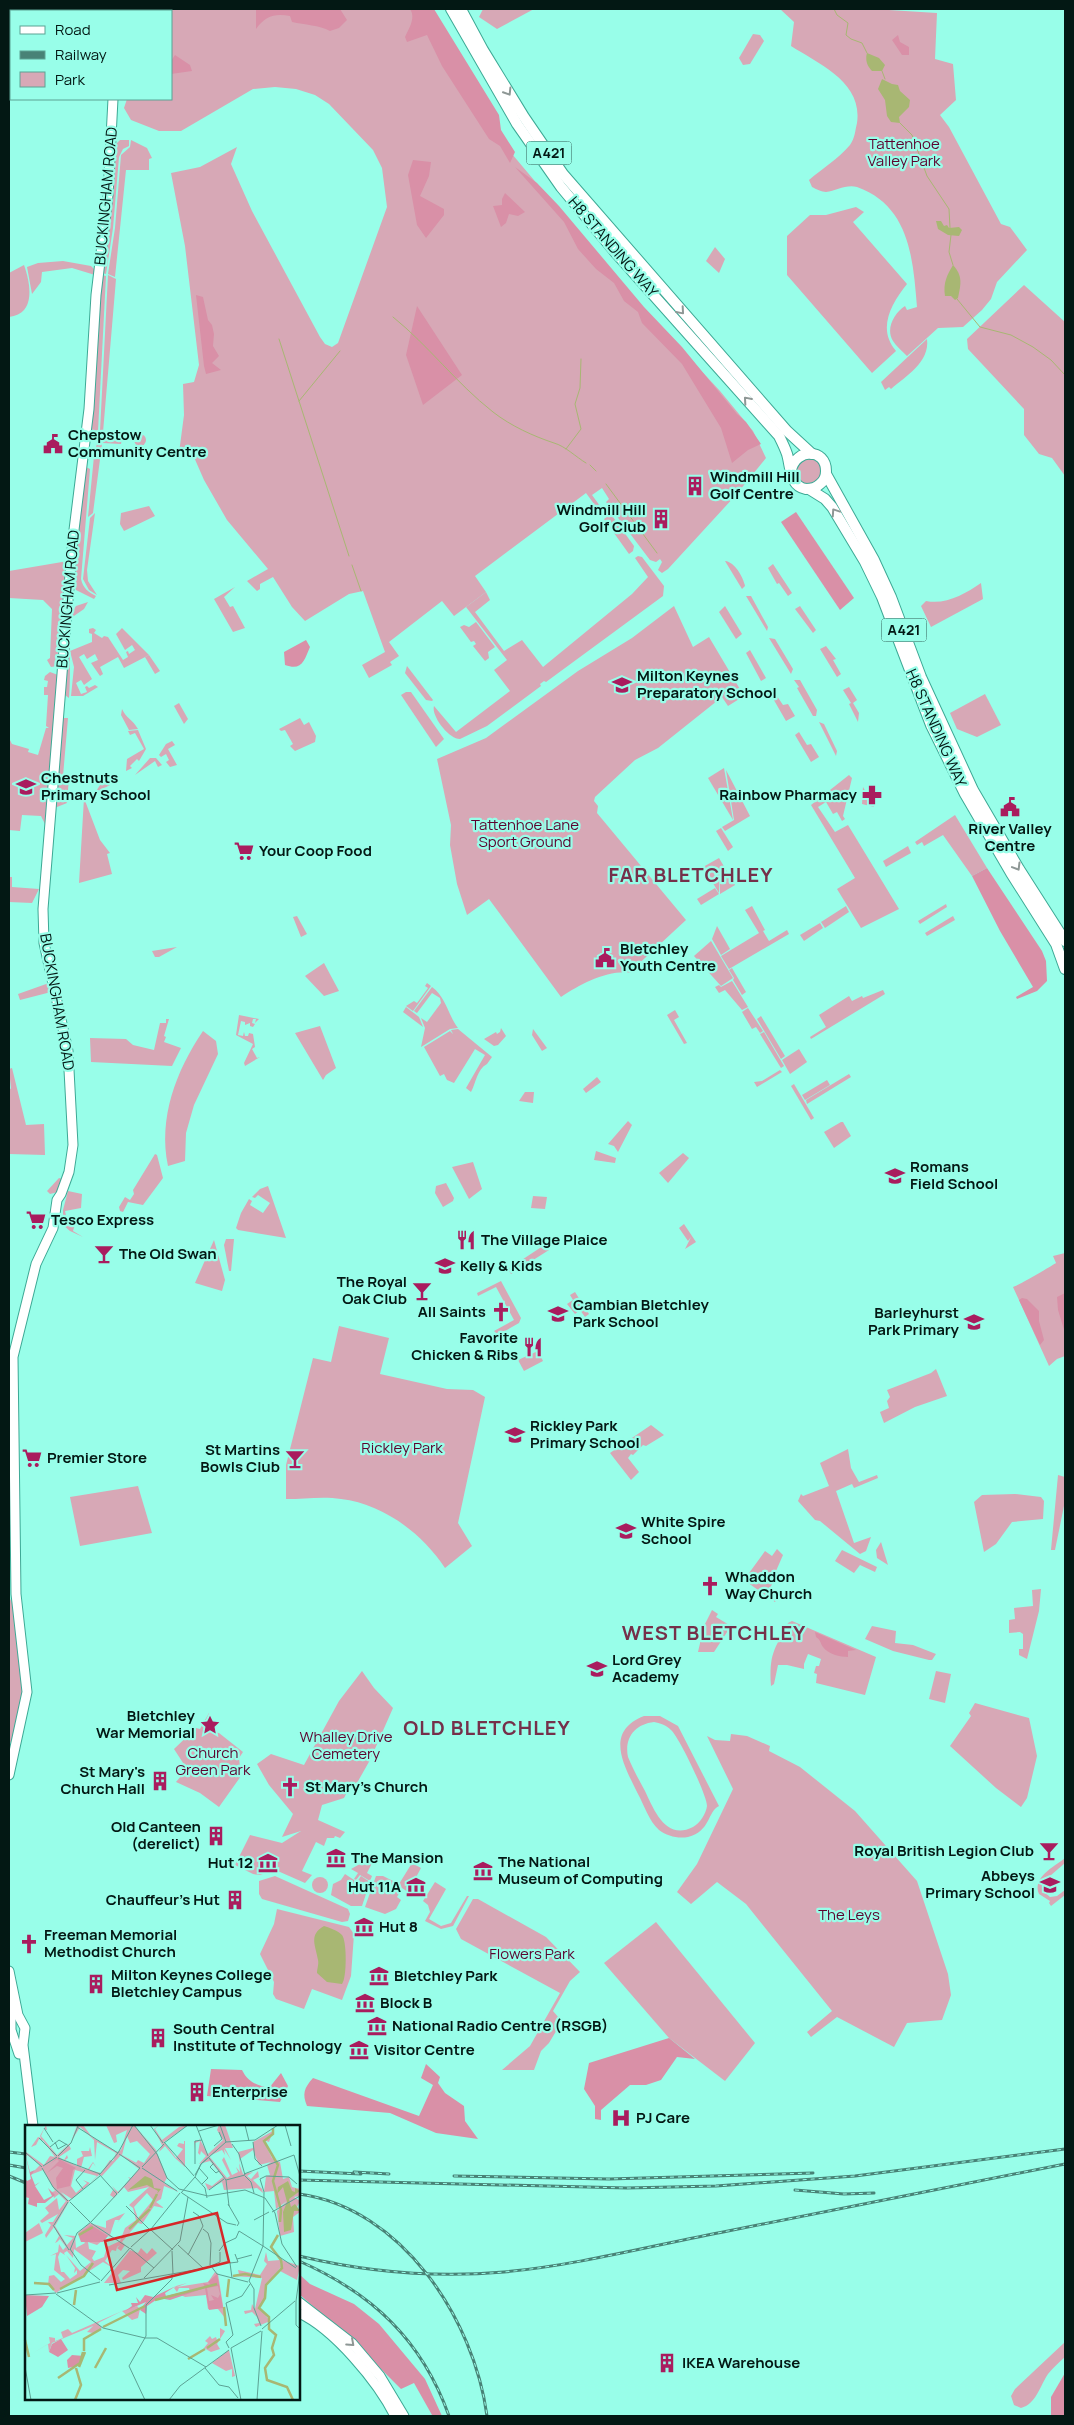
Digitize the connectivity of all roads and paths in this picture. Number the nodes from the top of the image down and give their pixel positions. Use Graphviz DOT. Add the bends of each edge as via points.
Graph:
graph roads {
  1 [pos="451,9"];
  2 [pos="461,9"];
  3 [pos="470,37"];
  4 [pos="113,100"];
  5 [pos="783,434"];
  6 [pos="812,454"];
  7 [pos="791,470"];
  8 [pos="826,474"];
  9 [pos="809,489"];
  10 [pos="969,792"];
  11 [pos="1053,930"];
  12 [pos="1065,941"];
  13 [pos="1065,969"];
  14 [pos="9,1775"];
  15 [pos="9,1971"];
  16 [pos="12,1990"];
  17 [pos="21,2024"];
  18 [pos="12,2027"];
  19 [pos="19,2036"];
  20 [pos="29,2125"];
  21 [pos="33,2125"];
  22 [pos="300,2303"];
  23 [pos="300,2314"];
  24 [pos="395,2416"];
  25 [pos="404,2416"];
  1 -- 3 [label="highway, H8 STANDING WAY / A421"];
  2 -- 3 [label="highway, H8 STANDING WAY / A421"];
  3 -- 5 [label="highway, H8 STANDING WAY / A421" via="563,174"];
  4 -- 14 [label="main road, BUCKINGHAM ROAD" via="108,195 96,295 89,409 80,474 43,918 47,959 68,1051 73,1145 69,1172 57,1200 52,1228 36,1264 13,1356 16,1581 27,1685"];
  5 -- 6 [label="highway, H8 STANDING WAY / A421"];
  5 -- 7 [label="highway, H8 STANDING WAY / A421"];
  6 -- 7 [label="highway" via="800,456"];
  6 -- 8 [label="highway, A421" via="824,463"];
  7 -- 9 [label="highway, A421" via="796,484"];
  8 -- 9 [label="highway" via="820,484"];
  8 -- 10 [label="highway, H8 STANDING WAY / A421" via="891,597"];
  10 -- 9 [label="highway, H8 STANDING WAY / A421, one-way" via="931,725 882,597 865,562 832,507"];
  10 -- 11 [label="highway, H8 STANDING WAY / A421"];
  11 -- 12 [label="highway, H8 STANDING WAY / A421"];
  11 -- 13 [label="highway, H8 STANDING WAY / A421"];
  15 -- 16 [label="main road"];
  16 -- 17 [label="main road"];
  16 -- 18 [label="main road"];
  17 -- 18 [label="main road"];
  17 -- 19 [label="main road" via="25,2028"];
  18 -- 19 [label="main road" via="11,2032"];
  19 -- 20 [label="main road"];
  19 -- 21 [label="main road"];
  22 -- 25 [label="main road, one-way" via="352,2343 380,2376"];
  23 -- 24 [label="main road" via="322,2328 352,2356 375,2383"];
}
